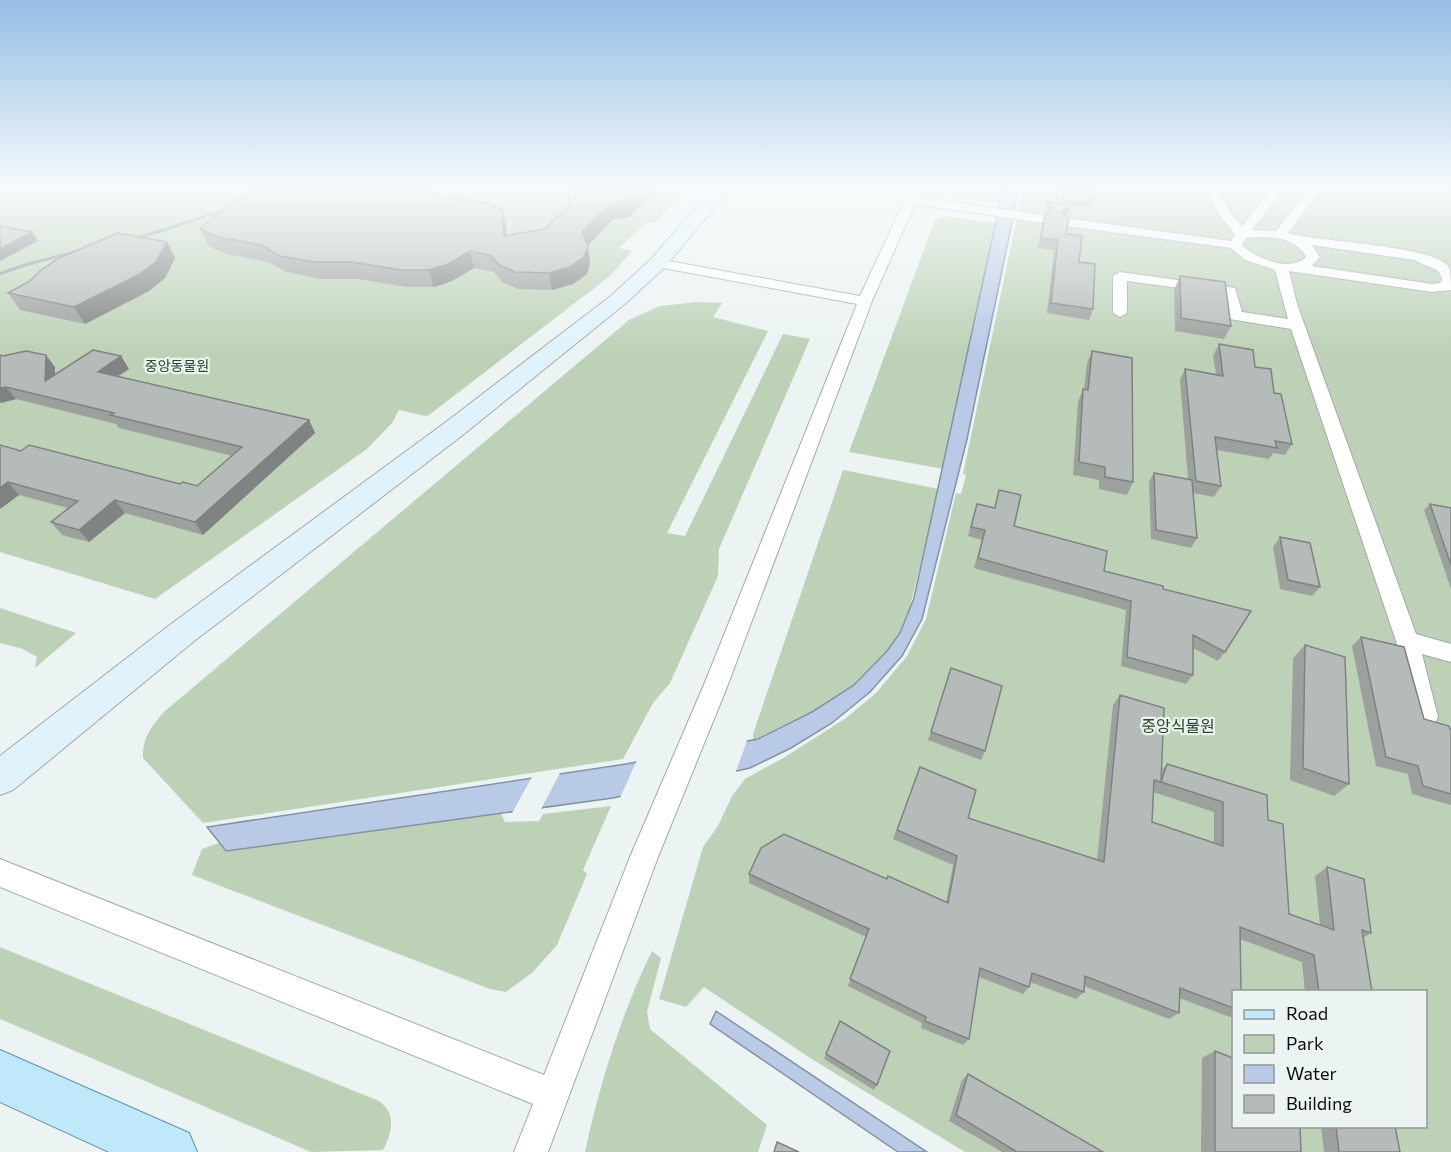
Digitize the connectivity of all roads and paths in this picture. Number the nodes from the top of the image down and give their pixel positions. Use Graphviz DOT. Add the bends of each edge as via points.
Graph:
graph roads {
  1 [pos="675,243"];
  2 [pos="891,243"];
  3 [pos="1239,243"];
  4 [pos="1297,243"];
  5 [pos="1326,243"];
  6 [pos="658,263"];
  7 [pos="1286,267"];
  8 [pos="1449,274"];
  9 [pos="865,300"];
  10 [pos="1120,313"];
  11 [pos="1298,325"];
  12 [pos="1407,641"];
  13 [pos="1451,652"];
  14 [pos="1426,717"];
  15 [pos="3,771"];
  16 [pos="0,873"];
  17 [pos="0,1076"];
  18 [pos="552,1095"];
  19 [pos="170,1152"];
  20 [pos="531,1152"];
  1 -- 6 [label="street"];
  2 -- 9 [label="street"];
  3 -- 7 [label="street" via="1246,256"];
  4 -- 7 [label="street" via="1311,252 1312,262"];
  5 -- 8 [label="street" via="1403,253 1429,260"];
  6 -- 9 [label="street"];
  6 -- 15 [label="street" via="619,299 464,421"];
  7 -- 8 [label="street" via="1432,288 1446,287"];
  7 -- 11 [label="street" via="1290,304"];
  9 -- 18 [label="street"];
  10 -- 11 [label="street" via="1120,276 1230,291 1235,316"];
  11 -- 12 [label="street"];
  12 -- 13 [label="street"];
  12 -- 14 [label="street"];
  16 -- 18 [label="street"];
  17 -- 19 [label="main road"];
  18 -- 20 [label="street"];
}
